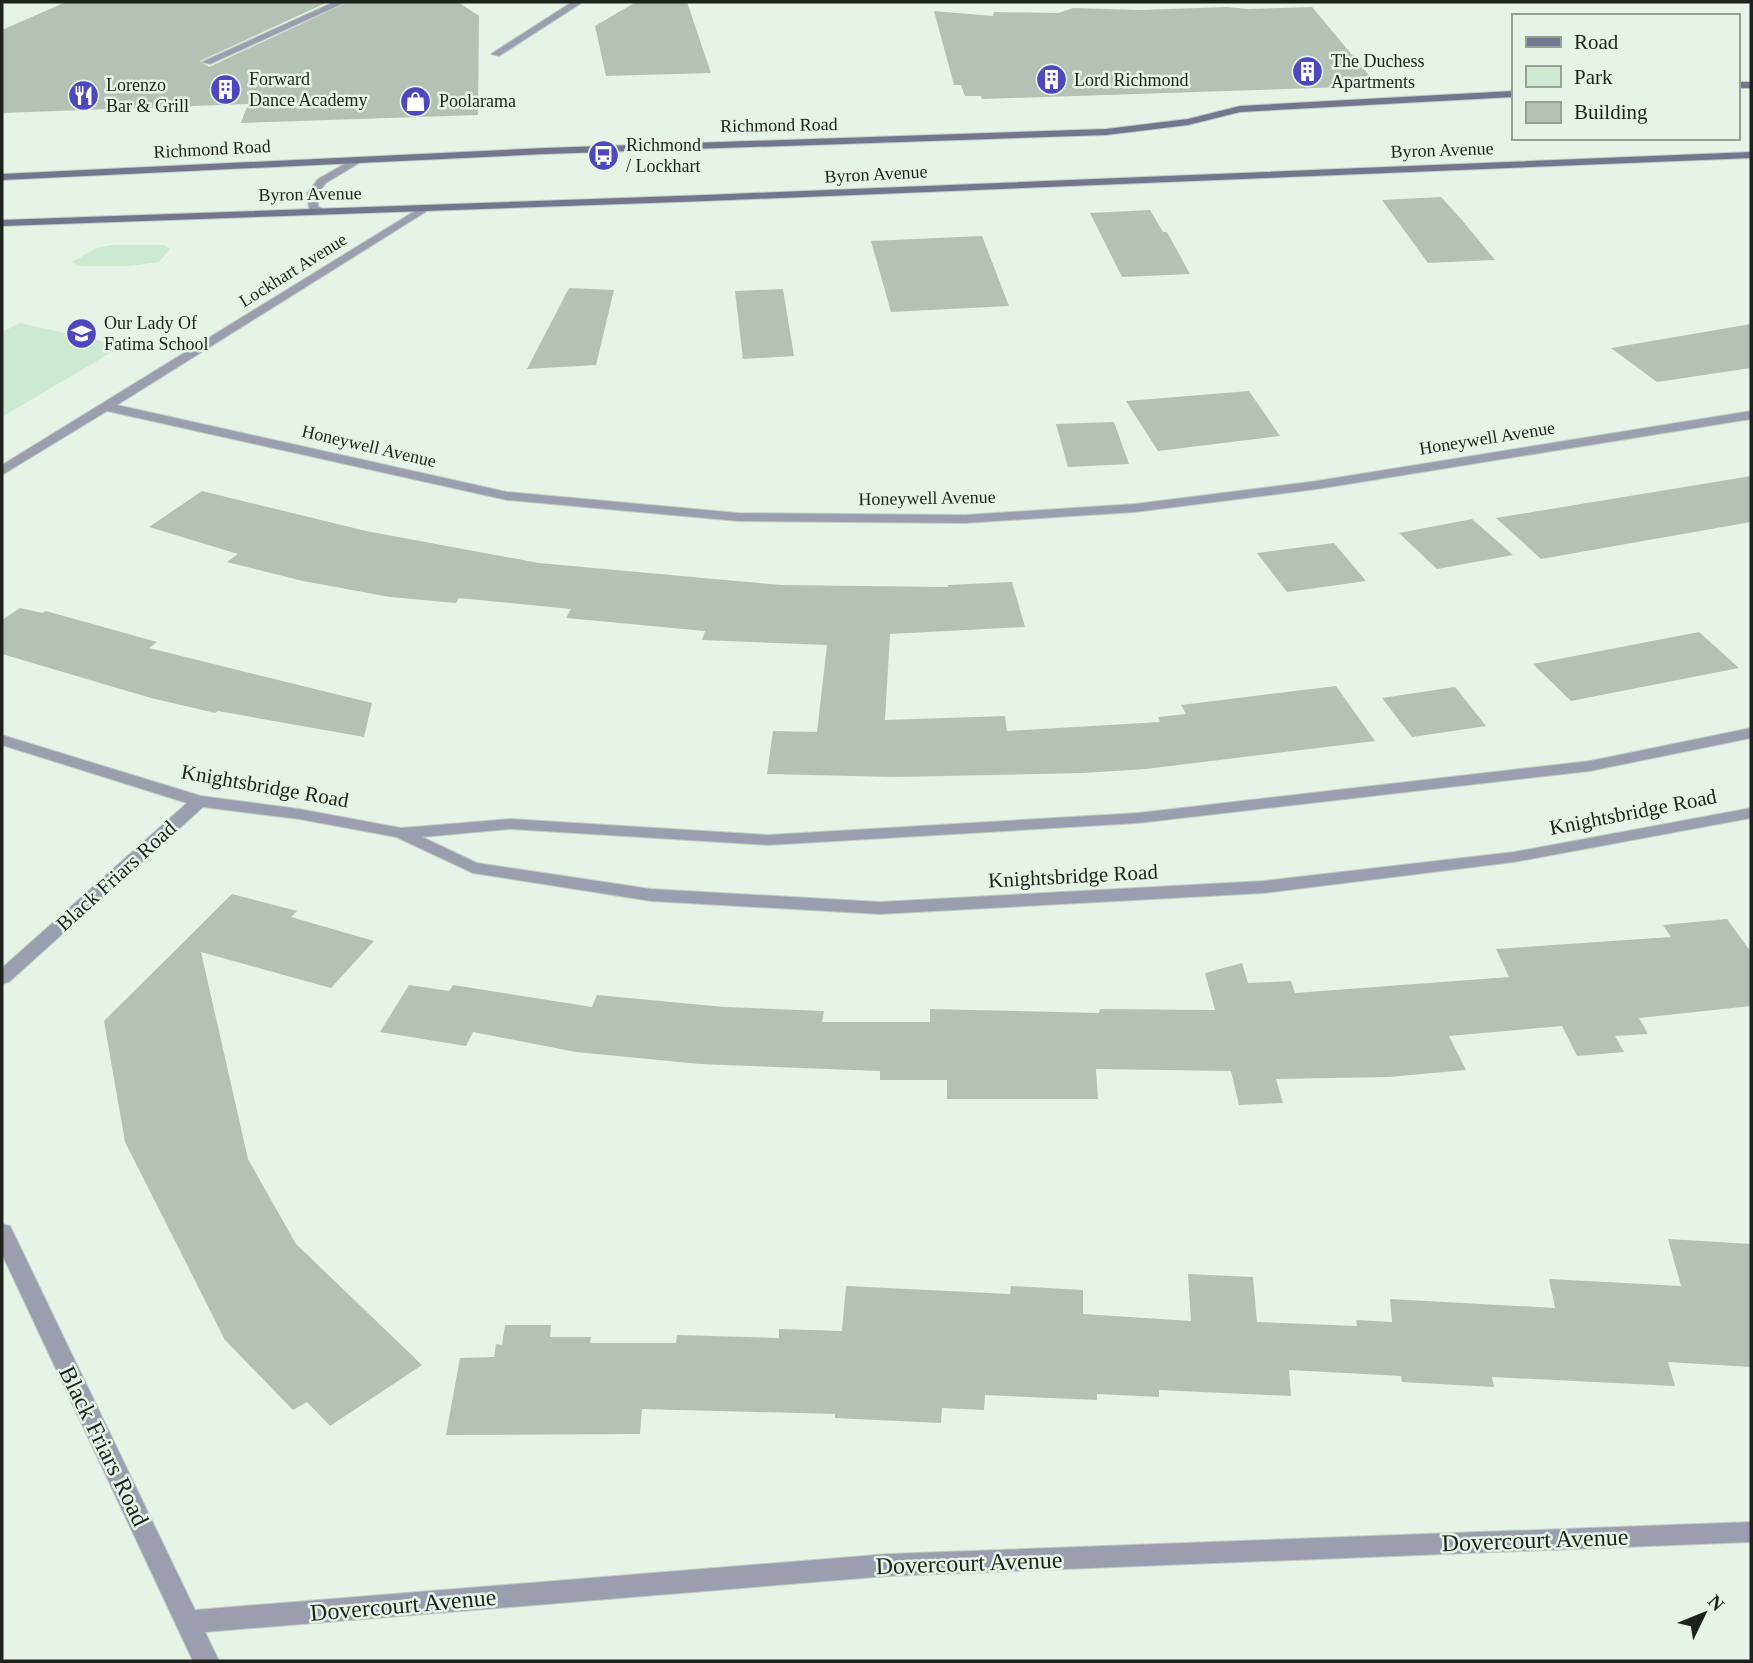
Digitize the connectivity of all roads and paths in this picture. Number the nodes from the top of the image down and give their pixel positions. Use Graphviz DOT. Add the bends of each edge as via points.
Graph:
graph roads {
  1 [pos="341,2"];
  2 [pos="578,2"];
  3 [pos="496,54"];
  4 [pos="207,62"];
  5 [pos="1512,94"];
  6 [pos="1751,155"];
  7 [pos="359,160"];
  8 [pos="2,177"];
  9 [pos="423,209"];
  10 [pos="320,212"];
  11 [pos="2,223"];
  12 [pos="107,407"];
  13 [pos="1751,415"];
  14 [pos="2,471"];
  15 [pos="1751,733"];
  16 [pos="2,740"];
  17 [pos="200,801"];
  18 [pos="1751,813"];
  19 [pos="401,833"];
  20 [pos="2,978"];
  21 [pos="2,1232"];
  22 [pos="1751,1532"];
  23 [pos="188,1622"];
  24 [pos="205,1661"];
  1 -- 4 [label="street"];
  2 -- 3 [label="street"];
  5 -- 7 [label="street, Richmond Road" via="1240,109 1188,122 1106,132"];
  6 -- 9 [label="street, Byron Avenue"];
  7 -- 8 [label="street, Richmond Road"];
  7 -- 10 [label="street" via="322,181 312,193 313,207"];
  9 -- 10 [label="street, Byron Avenue"];
  9 -- 12 [label="street, Lockhart Avenue"];
  10 -- 11 [label="street, Byron Avenue"];
  12 -- 13 [label="street, Honeywell Avenue" via="507,496 738,517 965,519 1135,508 1317,485"];
  12 -- 14 [label="street, Lockhart Avenue"];
  15 -- 19 [label="street, Knightsbridge Road" via="1590,766 1138,818 768,840 511,824"];
  16 -- 17 [label="street, Knightsbridge Road"];
  17 -- 19 [label="street, Knightsbridge Road"];
  17 -- 20 [label="street, Black Friars Road"];
  18 -- 19 [label="street, Knightsbridge Road" via="1514,857 1264,887 880,908 651,895 473,868"];
  21 -- 23 [label="street, Black Friars Road"];
  22 -- 23 [label="street, Dovercourt Avenue" via="888,1565"];
  23 -- 24 [label="street, Black Friars Road"];
}
